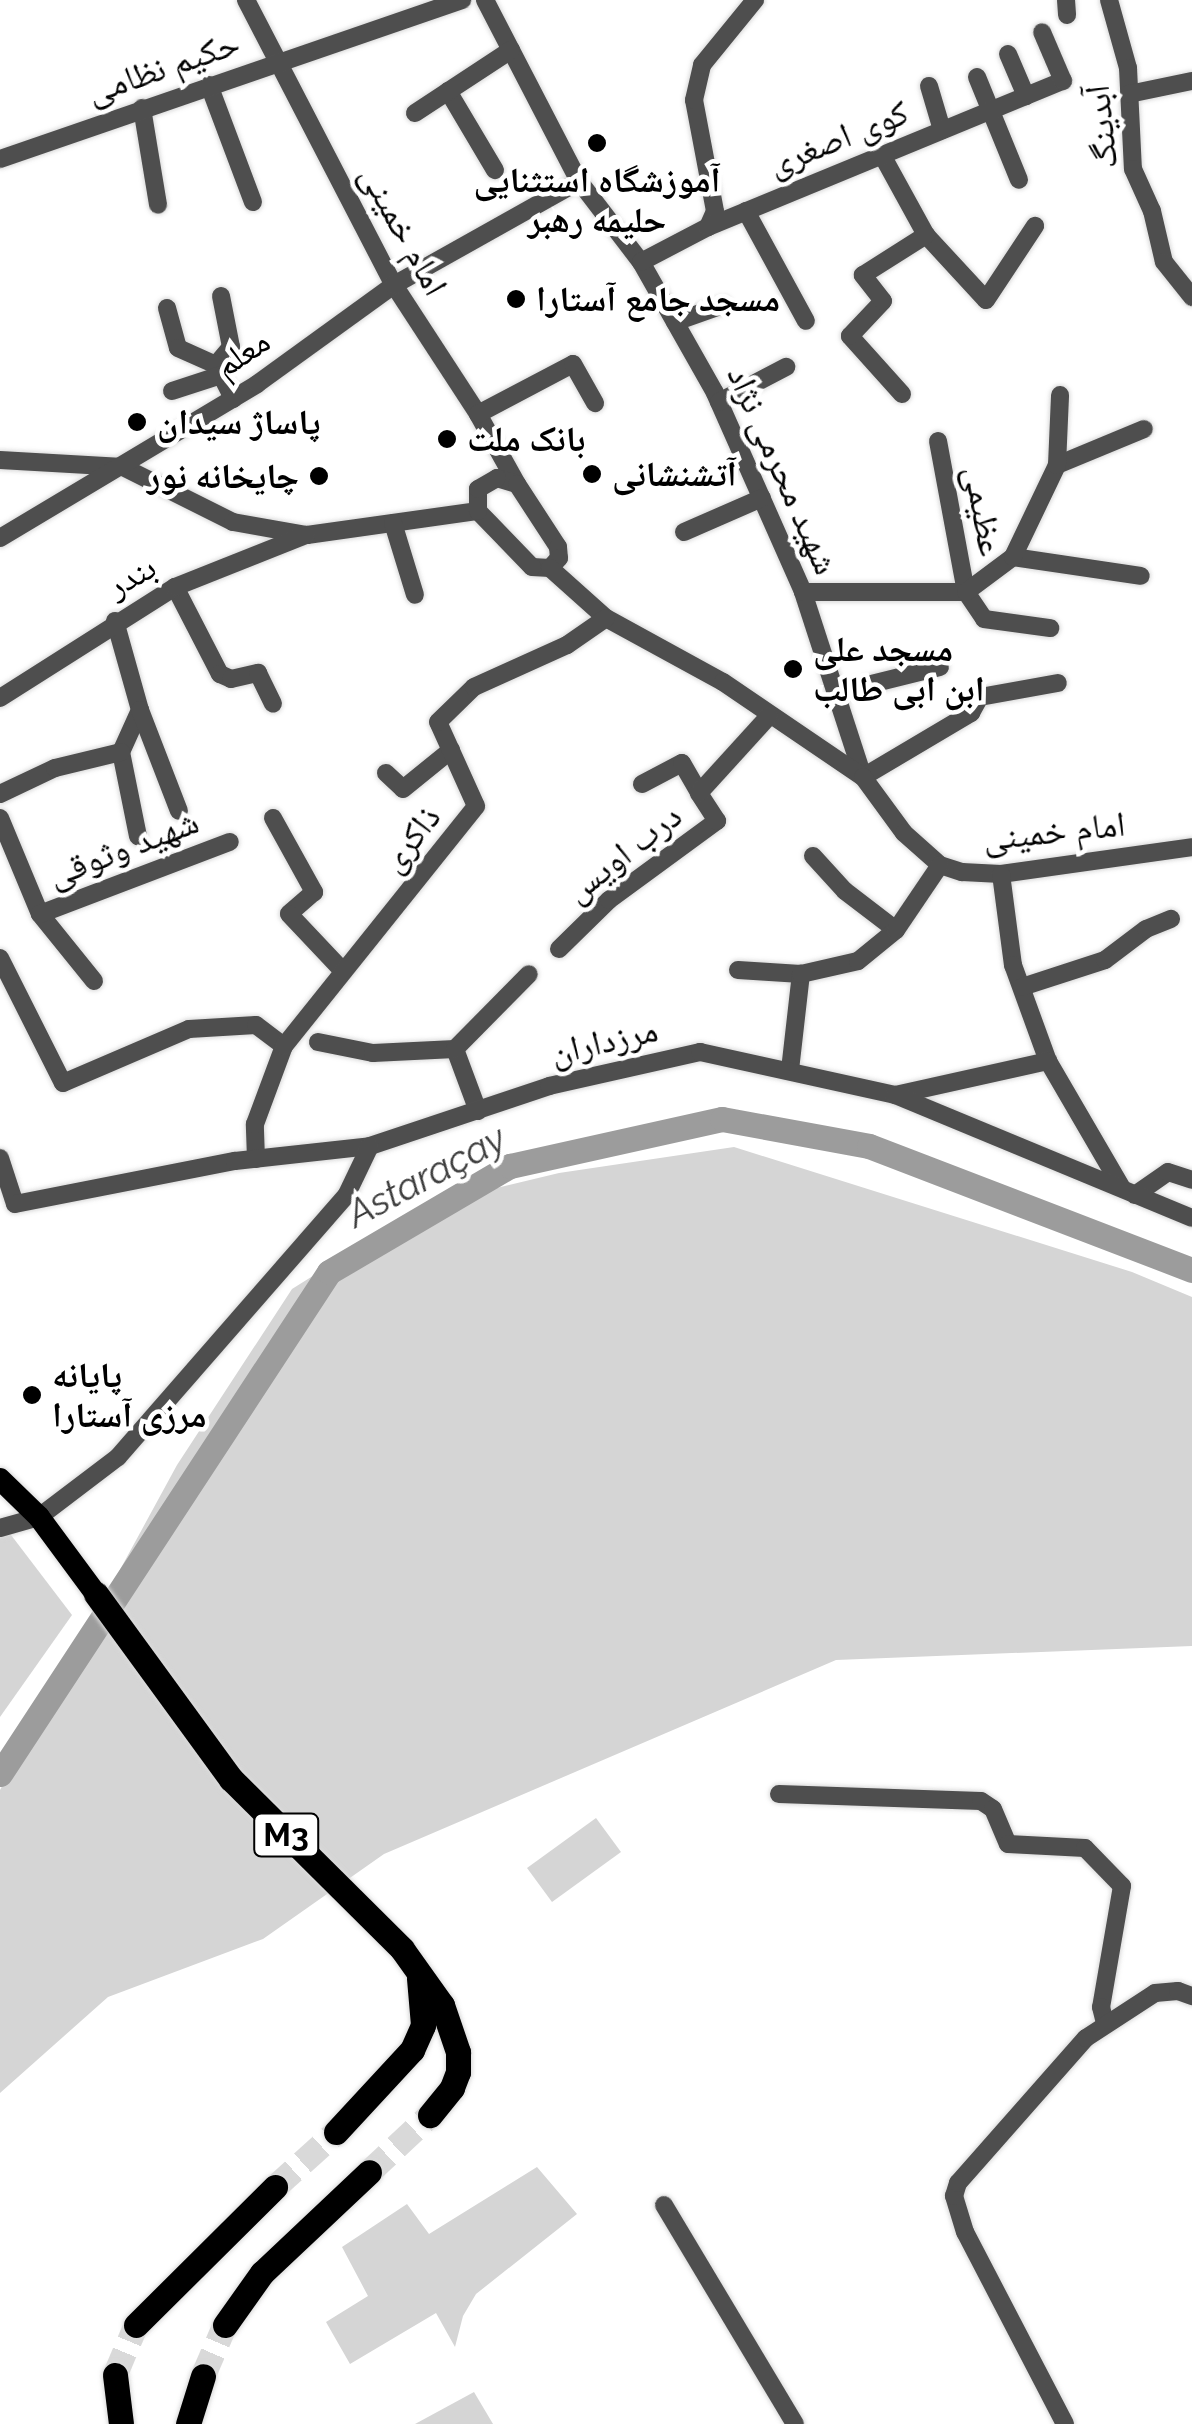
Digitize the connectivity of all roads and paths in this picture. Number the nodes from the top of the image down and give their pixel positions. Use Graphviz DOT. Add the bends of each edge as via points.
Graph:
graph roads {
  1 [pos="462,0"];
  2 [pos="486,0"];
  3 [pos="755,0"];
  4 [pos="1108,0"];
  5 [pos="252,2"];
  6 [pos="1042,32"];
  7 [pos="511,50"];
  8 [pos="1008,54"];
  9 [pos="276,61"];
  10 [pos="976,77"];
  11 [pos="1192,81"];
  12 [pos="209,85"];
  13 [pos="928,86"];
  14 [pos="448,92"];
  15 [pos="1129,94"];
  16 [pos="1026,96"];
  17 [pos="142,108"];
  18 [pos="990,110"];
  19 [pos="415,112"];
  20 [pos="942,130"];
  21 [pos="882,155"];
  22 [pos="0,158"];
  23 [pos="495,170"];
  24 [pos="1019,180"];
  25 [pos="579,181"];
  26 [pos="253,202"];
  27 [pos="158,206"];
  28 [pos="746,211"];
  29 [pos="1036,226"];
  30 [pos="708,227"];
  31 [pos="926,236"];
  32 [pos="642,262"];
  33 [pos="394,285"];
  34 [pos="222,296"];
  35 [pos="1192,297"];
  36 [pos="723,305"];
  37 [pos="167,308"];
  38 [pos="806,320"];
  39 [pos="675,322"];
  40 [pos="786,367"];
  41 [pos="219,370"];
  42 [pos="172,391"];
  43 [pos="902,394"];
  44 [pos="1060,395"];
  45 [pos="233,399"];
  46 [pos="595,402"];
  47 [pos="719,402"];
  48 [pos="478,414"];
  49 [pos="1144,429"];
  50 [pos="938,441"];
  51 [pos="0,460"];
  52 [pos="1057,465"];
  53 [pos="124,468"];
  54 [pos="516,484"];
  55 [pos="762,498"];
  56 [pos="478,511"];
  57 [pos="393,523"];
  58 [pos="684,532"];
  59 [pos="307,535"];
  60 [pos="0,538"];
  61 [pos="1013,557"];
  62 [pos="550,568"];
  63 [pos="1141,576"];
  64 [pos="175,587"];
  65 [pos="803,592"];
  66 [pos="966,592"];
  67 [pos="415,595"];
  68 [pos="606,618"];
  69 [pos="115,621"];
  70 [pos="1050,628"];
  71 [pos="940,667"];
  72 [pos="1058,683"];
  73 [pos="836,693"];
  74 [pos="1,694"];
  75 [pos="273,704"];
  76 [pos="140,710"];
  77 [pos="769,716"];
  78 [pos="450,750"];
  79 [pos="121,752"];
  80 [pos="386,773"];
  81 [pos="862,777"];
  82 [pos="642,784"];
  83 [pos="699,793"];
  84 [pos="0,794"];
  85 [pos="178,810"];
  86 [pos="0,818"];
  87 [pos="274,818"];
  88 [pos="138,836"];
  89 [pos="230,842"];
  90 [pos="1192,847"];
  91 [pos="814,856"];
  92 [pos="940,866"];
  93 [pos="1002,874"];
  94 [pos="40,914"];
  95 [pos="1171,918"];
  96 [pos="896,930"];
  97 [pos="560,949"];
  98 [pos="0,958"];
  99 [pos="342,970"];
  100 [pos="738,970"];
  101 [pos="529,974"];
  102 [pos="801,974"];
  103 [pos="94,981"];
  104 [pos="1022,986"];
  105 [pos="318,1042"];
  106 [pos="284,1046"];
  107 [pos="455,1049"];
  108 [pos="1048,1061"];
  109 [pos="790,1070"];
  110 [pos="894,1095"];
  111 [pos="478,1111"];
  112 [pos="370,1146"];
  113 [pos="0,1158"];
  114 [pos="256,1158"];
  115 [pos="1192,1180"];
  116 [pos="0,1188"];
  117 [pos="1128,1192"];
  118 [pos="14,1204"];
  119 [pos="1192,1218"];
  120 [pos="0,1478"];
  121 [pos="0,1494"];
  122 [pos="38,1517"];
  123 [pos="0,1528"];
  124 [pos="96,1594"];
  125 [pos="779,1794"];
  126 [pos="417,1968"];
  127 [pos="1192,1996"];
  128 [pos="1105,2024"];
  129 [pos="430,2115"];
  130 [pos="336,2132"];
  131 [pos="368,2172"];
  132 [pos="276,2187"];
  133 [pos="664,2205"];
  134 [pos="225,2324"];
  135 [pos="136,2325"];
  136 [pos="115,2375"];
  137 [pos="202,2376"];
  138 [pos="121,2424"];
  139 [pos="188,2424"];
  140 [pos="795,2424"];
  141 [pos="1065,2424"];
  1 -- 9 [label="street, حکیم نظامی"];
  2 -- 7 [label="street, شهید محرمی نژاد"];
  3 -- 30 [label="street" via="702,65 694,100 714,211"];
  4 -- 15 [label="street, آبدینگ"];
  5 -- 9 [label="street, امام خمینی"];
  6 -- 16 [label="street, کوی اصغری" via="1062,80"];
  7 -- 14 [label="street"];
  7 -- 25 [label="street, شهید محرمی نژاد"];
  8 -- 16 [label="street"];
  9 -- 12 [label="street, حکیم نظامی"];
  9 -- 33 [label="street, امام خمینی"];
  10 -- 18 [label="street"];
  11 -- 15 [label="street"];
  12 -- 17 [label="street, حکیم نظامی"];
  12 -- 26 [label="street"];
  13 -- 20 [label="street"];
  14 -- 19 [label="street"];
  14 -- 23 [label="street"];
  15 -- 35 [label="street, آبدینگ" via="1132,170 1152,212 1164,262"];
  16 -- 18 [label="street, کوی اصغری"];
  17 -- 22 [label="street, حکیم نظامی"];
  17 -- 27 [label="street"];
  18 -- 20 [label="street, کوی اصغری"];
  18 -- 24 [label="street"];
  20 -- 21 [label="street, کوی اصغری"];
  21 -- 28 [label="street, کوی اصغری"];
  21 -- 31 [label="street"];
  25 -- 32 [label="street, شهید محرمی نژاد"];
  25 -- 33 [label="street, معلم"];
  28 -- 30 [label="street, کوی اصغری"];
  28 -- 38 [label="street"];
  29 -- 31 [label="street" via="986,300"];
  30 -- 32 [label="street, کوی اصغری"];
  31 -- 43 [label="street" via="863,274 883,301 850,336"];
  32 -- 39 [label="street, شهید محرمی نژاد"];
  33 -- 45 [label="street, معلم"];
  33 -- 48 [label="street, امام خمینی"];
  34 -- 41 [label="street" via="231,346"];
  36 -- 39 [label="street"];
  37 -- 41 [label="street" via="178,348"];
  39 -- 47 [label="street, شهید محرمی نژاد"];
  40 -- 47 [label="street"];
  41 -- 42 [label="street"];
  41 -- 45 [label="street"];
  44 -- 52 [label="street"];
  45 -- 53 [label="street, معلم"];
  46 -- 48 [label="street" via="573,364"];
  47 -- 55 [label="street, شهید محرمی نژاد"];
  48 -- 54 [label="street, امام خمینی"];
  49 -- 52 [label="street"];
  50 -- 66 [label="street, عظیمی"];
  51 -- 53 [label="street"];
  52 -- 61 [label="street"];
  53 -- 59 [label="street" via="233,522"];
  53 -- 60 [label="street, معلم"];
  54 -- 56 [label="street" via="508,478 486,481 478,489"];
  54 -- 62 [label="street, امام خمینی" via="558,547"];
  55 -- 58 [label="street"];
  55 -- 65 [label="street, شهید محرمی نژاد"];
  56 -- 57 [label="street"];
  56 -- 62 [label="street, امام خمینی" via="532,567"];
  57 -- 59 [label="street"];
  57 -- 67 [label="street"];
  59 -- 64 [label="street, بندر"];
  61 -- 63 [label="street"];
  61 -- 66 [label="street"];
  62 -- 68 [label="street, امام خمینی"];
  64 -- 69 [label="street, بندر"];
  64 -- 75 [label="street" via="220,674 258,673"];
  65 -- 66 [label="street"];
  65 -- 73 [label="street, شهید محرمی نژاد"];
  66 -- 70 [label="street" via="984,618"];
  68 -- 77 [label="street, امام خمینی" via="707,672"];
  68 -- 78 [label="street, ذاکری" via="567,645 474,687 438,722"];
  69 -- 74 [label="street, بندر"];
  69 -- 76 [label="street"];
  71 -- 73 [label="street"];
  72 -- 81 [label="street" via="980,697 972,713"];
  73 -- 81 [label="street, شهید محرمی نژاد"];
  76 -- 79 [label="street"];
  76 -- 85 [label="street"];
  77 -- 81 [label="street, امام خمینی"];
  77 -- 83 [label="street, درب اویس"];
  78 -- 80 [label="street" via="403,789"];
  78 -- 99 [label="street, ذاکری" via="476,806"];
  79 -- 84 [label="street" via="55,768"];
  79 -- 88 [label="street"];
  81 -- 92 [label="street, امام خمینی" via="904,833"];
  82 -- 83 [label="street" via="682,763"];
  83 -- 97 [label="street, درب اویس" via="716,822 609,900"];
  86 -- 94 [label="street, شهید وثوقی"];
  87 -- 99 [label="street" via="314,892 289,914"];
  89 -- 94 [label="street, شهید وثوقی"];
  90 -- 93 [label="street, امام خمینی"];
  91 -- 96 [label="street" via="845,891"];
  92 -- 93 [label="street, امام خمینی"];
  92 -- 96 [label="street"];
  93 -- 104 [label="street" via="1013,965"];
  94 -- 103 [label="street, شهید وثوقی"];
  95 -- 104 [label="street" via="1104,960"];
  96 -- 102 [label="street" via="858,961"];
  98 -- 106 [label="street" via="63,1083 189,1029 256,1026"];
  99 -- 106 [label="street, ذاکری"];
  100 -- 102 [label="street"];
  101 -- 107 [label="street"];
  102 -- 109 [label="street"];
  104 -- 108 [label="street"];
  105 -- 107 [label="street" via="373,1054"];
  106 -- 114 [label="street, ذاکری" via="255,1124"];
  107 -- 111 [label="street"];
  108 -- 110 [label="street"];
  108 -- 117 [label="street"];
  109 -- 110 [label="street, مرزداران"];
  109 -- 111 [label="street, مرزداران" via="700,1052 550,1086"];
  110 -- 117 [label="street, مرزداران"];
  111 -- 112 [label="street, مرزداران"];
  112 -- 114 [label="street, مرزداران"];
  112 -- 122 [label="street" via="346,1196 118,1457"];
  113 -- 118 [label="street"];
  114 -- 118 [label="street, مرزداران"];
  115 -- 117 [label="street" via="1168,1172"];
  116 -- 118 [label="street"];
  117 -- 119 [label="street, مرزداران"];
  120 -- 122 [label="main road"];
  121 -- 122 [label="main road"];
  122 -- 123 [label="street"];
  122 -- 124 [label="main road"];
  124 -- 126 [label="highway, M3" via="231,1779"];
  125 -- 128 [label="street" via="981,1801 993,1809 1008,1844 1085,1848 1122,1886 1101,2006"];
  126 -- 129 [label="highway, M3" via="451,2024 458,2052 452,2088"];
  126 -- 130 [label="highway" via="423,2025 412,2050"];
  127 -- 128 [label="street" via="1155,1993"];
  128 -- 141 [label="street" via="1073,2050 958,2183 954,2196 965,2232"];
  131 -- 134 [label="highway" via="262,2273"];
  132 -- 135 [label="highway"];
  133 -- 140 [label="street"];
  136 -- 138 [label="highway"];
  137 -- 139 [label="highway"];
}
